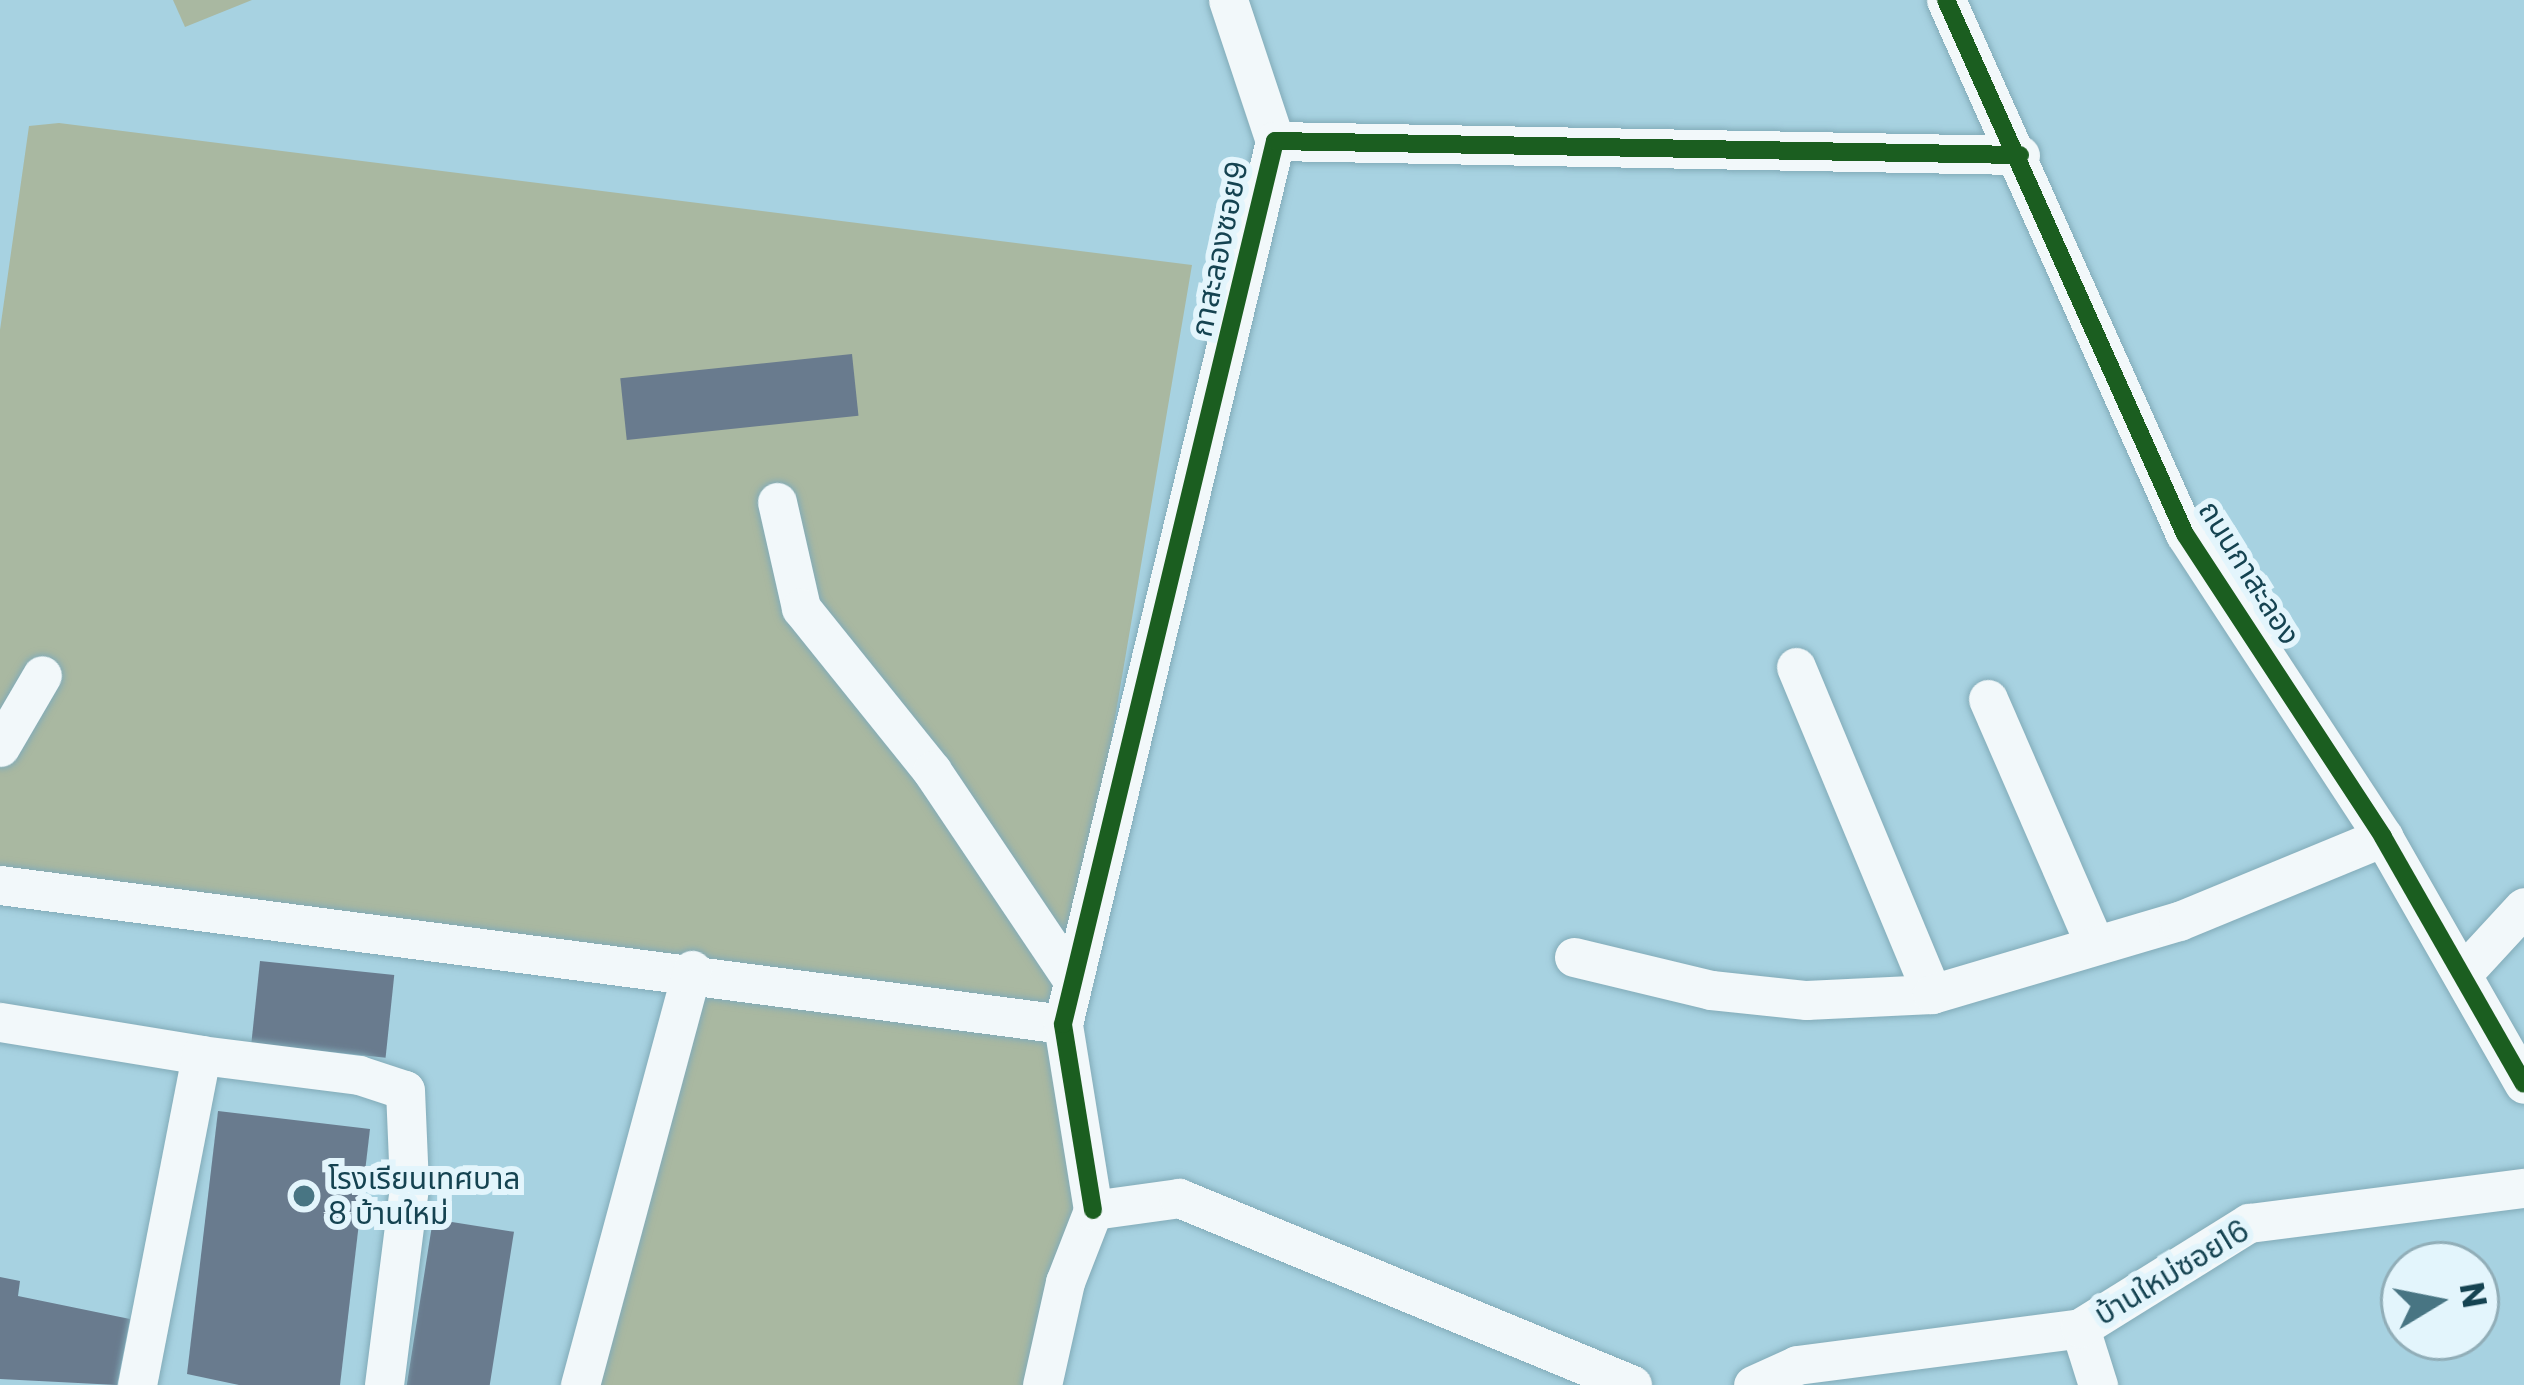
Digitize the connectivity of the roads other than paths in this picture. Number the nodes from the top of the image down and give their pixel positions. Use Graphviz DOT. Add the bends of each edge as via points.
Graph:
graph roads {
  1 [pos="1228,0"];
  2 [pos="1946,0"];
  3 [pos="1275,141"];
  4 [pos="2020,155"];
  5 [pos="777,502"];
  6 [pos="1796,667"];
  7 [pos="42,675"];
  8 [pos="1988,700"];
  9 [pos="0,747"];
  10 [pos="2383,837"];
  11 [pos="0,885"];
  12 [pos="2524,907"];
  13 [pos="2093,941"];
  14 [pos="1574,957"];
  15 [pos="692,970"];
  16 [pos="2464,972"];
  17 [pos="1073,981"];
  18 [pos="1932,994"];
  19 [pos="0,1022"];
  20 [pos="1063,1024"];
  21 [pos="201,1054"];
  22 [pos="2524,1084"];
  23 [pos="2524,1188"];
  24 [pos="1093,1210"];
  25 [pos="2080,1328"];
  26 [pos="137,1385"];
  27 [pos="384,1385"];
  28 [pos="580,1385"];
  29 [pos="1042,1385"];
  30 [pos="1632,1385"];
  31 [pos="1753,1385"];
  32 [pos="2098,1385"];
  1 -- 3 [label="street"];
  2 -- 4 [label="street, ถนนกาสะลอง"];
  3 -- 4 [label="street, กาสะลองซอย9"];
  3 -- 17 [label="street, กาสะลองซอย9"];
  4 -- 10 [label="street, ถนนกาสะลอง" via="2185,534"];
  5 -- 17 [label="street" via="801,608 932,772"];
  6 -- 18 [label="street"];
  7 -- 9 [label="street"];
  8 -- 13 [label="street"];
  10 -- 13 [label="street" via="2179,921"];
  10 -- 16 [label="street, ถนนกาสะลอง"];
  11 -- 15 [label="street"];
  12 -- 16 [label="street"];
  13 -- 18 [label="street"];
  14 -- 18 [label="street" via="1711,990 1806,1000"];
  15 -- 20 [label="street"];
  15 -- 28 [label="street"];
  16 -- 22 [label="street, ถนนกาสะลอง"];
  17 -- 20 [label="street, กาสะลองซอย9"];
  19 -- 21 [label="street"];
  20 -- 24 [label="street"];
  21 -- 26 [label="street"];
  21 -- 27 [label="street" via="359,1075 405,1090 409,1187"];
  23 -- 25 [label="street, บ้านใหม่ซอย16" via="2249,1222"];
  24 -- 29 [label="street" via="1065,1282"];
  24 -- 30 [label="street" via="1179,1198"];
  25 -- 31 [label="street, บ้านใหม่ซอย16" via="1796,1365"];
  25 -- 32 [label="street"];
}
